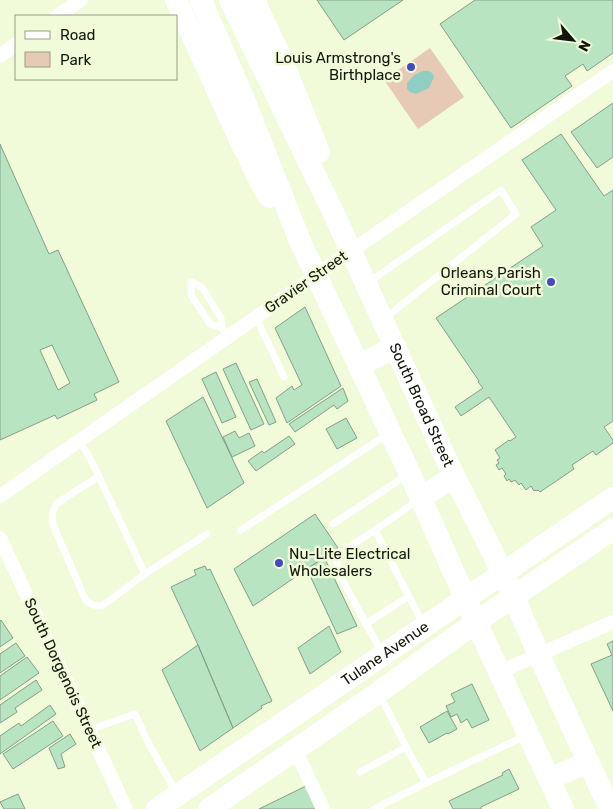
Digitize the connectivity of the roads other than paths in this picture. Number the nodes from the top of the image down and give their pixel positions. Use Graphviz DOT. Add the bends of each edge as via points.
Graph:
graph roads {
  1 [pos="80,0"];
  2 [pos="176,0"];
  3 [pos="201,0"];
  4 [pos="230,0"];
  5 [pos="254,0"];
  6 [pos="58,15"];
  7 [pos="15,45"];
  8 [pos="0,56"];
  9 [pos="613,71"];
  10 [pos="351,250"];
  11 [pos="316,275"];
  12 [pos="366,284"];
  13 [pos="256,317"];
  14 [pos="383,320"];
  15 [pos="225,333"];
  16 [pos="396,348"];
  17 [pos="359,365"];
  18 [pos="284,377"];
  19 [pos="390,432"];
  20 [pos="79,440"];
  21 [pos="410,474"];
  22 [pos="99,476"];
  23 [pos="454,476"];
  24 [pos="0,496"];
  25 [pos="613,498"];
  26 [pos="420,499"];
  27 [pos="333,524"];
  28 [pos="241,530"];
  29 [pos="375,530"];
  30 [pos="613,530"];
  31 [pos="207,534"];
  32 [pos="0,538"];
  33 [pos="503,573"];
  34 [pos="145,574"];
  35 [pos="409,596"];
  36 [pos="514,597"];
  37 [pos="466,599"];
  38 [pos="476,622"];
  39 [pos="613,622"];
  40 [pos="366,624"];
  41 [pos="424,627"];
  42 [pos="383,654"];
  43 [pos="539,655"];
  44 [pos="499,672"];
  45 [pos="379,692"];
  46 [pos="89,730"];
  47 [pos="528,734"];
  48 [pos="406,747"];
  49 [pos="295,750"];
  50 [pos="588,762"];
  51 [pos="360,772"];
  52 [pos="549,779"];
  53 [pos="426,783"];
  54 [pos="177,795"];
  55 [pos="126,809"];
  56 [pos="157,809"];
  57 [pos="209,809"];
  58 [pos="323,809"];
  59 [pos="374,809"];
  60 [pos="563,809"];
  61 [pos="610,809"];
  1 -- 6 [label="street"];
  2 -- 11 [label="main road" via="263,187"];
  3 -- 11 [label="main road"];
  4 -- 10 [label="main road, South Broad Street"];
  5 -- 10 [label="main road" via="318,149"];
  7 -- 8 [label="street"];
  9 -- 10 [label="street, Gravier Street"];
  10 -- 11 [label="street, Gravier Street"];
  10 -- 12 [label="main road, South Broad Street"];
  11 -- 13 [label="street, Gravier Street"];
  11 -- 17 [label="main road"];
  12 -- 14 [label="main road, South Broad Street"];
  12 -- 14 [label="lane" via="501,190 516,214"];
  13 -- 15 [label="street, Gravier Street"];
  13 -- 18 [label="lane"];
  14 -- 16 [label="main road, South Broad Street"];
  15 -- 15 [label="lane" via="221,318 202,287 191,282 190,295 210,324"];
  15 -- 20 [label="street, Gravier Street"];
  16 -- 17 [label="main road"];
  16 -- 23 [label="main road, South Broad Street"];
  17 -- 19 [label="main road"];
  19 -- 21 [label="main road"];
  19 -- 28 [label="lane"];
  20 -- 22 [label="lane"];
  20 -- 24 [label="street, Gravier Street"];
  21 -- 26 [label="main road"];
  21 -- 27 [label="lane"];
  22 -- 34 [label="lane"];
  22 -- 34 [label="lane" via="56,504 52,514 52,525 86,601 102,606"];
  23 -- 26 [label="main road"];
  23 -- 33 [label="main road, South Broad Street"];
  25 -- 33 [label="main road, Tulane Avenue"];
  26 -- 29 [label="lane"];
  26 -- 37 [label="main road"];
  29 -- 35 [label="lane"];
  29 -- 40 [label="lane" via="344,552 337,562 340,575"];
  30 -- 36 [label="main road, Tulane Avenue"];
  31 -- 34 [label="lane"];
  32 -- 46 [label="street, South Dorgenois Street"];
  33 -- 36 [label="main road, South Broad Street"];
  33 -- 37 [label="main road, Tulane Avenue"];
  35 -- 40 [label="lane"];
  35 -- 41 [label="lane"];
  36 -- 38 [label="main road, Tulane Avenue"];
  36 -- 43 [label="main road, South Broad Street"];
  37 -- 38 [label="main road"];
  37 -- 41 [label="main road, Tulane Avenue"];
  38 -- 44 [label="main road"];
  38 -- 45 [label="main road, Tulane Avenue"];
  39 -- 43 [label="street"];
  40 -- 42 [label="lane"];
  41 -- 42 [label="main road, Tulane Avenue"];
  42 -- 54 [label="main road, Tulane Avenue"];
  43 -- 44 [label="street"];
  43 -- 50 [label="main road, South Broad Street"];
  44 -- 47 [label="main road"];
  45 -- 48 [label="lane"];
  45 -- 49 [label="main road, Tulane Avenue"];
  46 -- 54 [label="lane" via="134,714"];
  46 -- 55 [label="street, South Dorgenois Street"];
  47 -- 52 [label="main road"];
  47 -- 53 [label="lane"];
  48 -- 51 [label="lane"];
  48 -- 53 [label="lane"];
  49 -- 57 [label="main road, Tulane Avenue"];
  49 -- 58 [label="street"];
  50 -- 52 [label="main road"];
  50 -- 61 [label="main road, South Broad Street"];
  52 -- 60 [label="main road"];
  53 -- 59 [label="lane"];
  54 -- 56 [label="main road, Tulane Avenue"];
}
